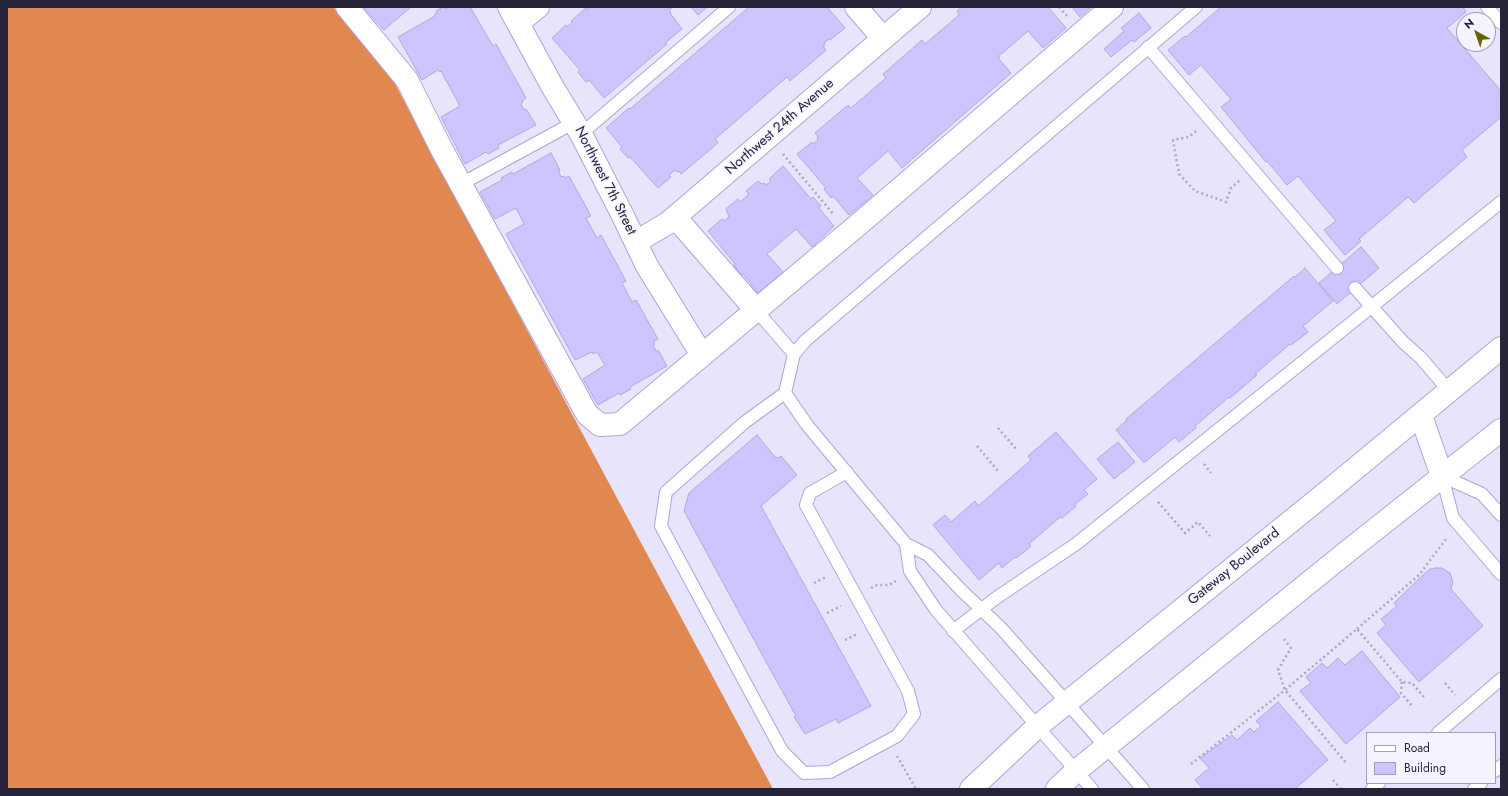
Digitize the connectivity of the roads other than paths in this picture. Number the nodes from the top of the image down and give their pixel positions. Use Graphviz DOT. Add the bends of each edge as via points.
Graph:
graph roads {
  1 [pos="347,7"];
  2 [pos="538,7"];
  3 [pos="729,7"];
  4 [pos="856,7"];
  5 [pos="920,7"];
  6 [pos="1112,7"];
  7 [pos="1196,7"];
  8 [pos="1487,7"];
  9 [pos="514,15"];
  10 [pos="1501,23"];
  11 [pos="883,38"];
  12 [pos="1148,47"];
  13 [pos="578,128"];
  14 [pos="461,184"];
  15 [pos="1501,202"];
  16 [pos="675,217"];
  17 [pos="636,242"];
  18 [pos="1337,268"];
  19 [pos="1355,288"];
  20 [pos="1371,307"];
  21 [pos="756,310"];
  22 [pos="1501,348"];
  23 [pos="794,354"];
  24 [pos="702,355"];
  25 [pos="1450,392"];
  26 [pos="785,393"];
  27 [pos="1421,416"];
  28 [pos="1501,430"];
  29 [pos="847,472"];
  30 [pos="1442,476"];
  31 [pos="1501,515"];
  32 [pos="906,544"];
  33 [pos="1501,574"];
  34 [pos="981,609"];
  35 [pos="953,631"];
  36 [pos="1501,679"];
  37 [pos="1068,703"];
  38 [pos="1038,726"];
  39 [pos="1439,732"];
  40 [pos="1106,747"];
  41 [pos="1076,771"];
  42 [pos="971,789"];
  43 [pos="1057,789"];
  44 [pos="1092,789"];
  45 [pos="1143,789"];
  1 -- 14 [label="street" via="407,80"];
  2 -- 9 [label="street"];
  3 -- 13 [label="lane"];
  4 -- 11 [label="street"];
  5 -- 11 [label="street, Northwest 24th Avenue"];
  6 -- 21 [label="street"];
  7 -- 12 [label="lane"];
  8 -- 10 [label="lane"];
  9 -- 13 [label="street, Northwest 7th Street"];
  11 -- 16 [label="street, Northwest 24th Avenue"];
  12 -- 18 [label="lane"];
  12 -- 23 [label="lane" via="805,341"];
  13 -- 14 [label="lane"];
  13 -- 17 [label="street, Northwest 7th Street"];
  14 -- 24 [label="street" via="587,414 600,425 620,424"];
  15 -- 20 [label="lane"];
  16 -- 17 [label="street, Northwest 24th Avenue"];
  16 -- 21 [label="street"];
  17 -- 24 [label="street, Northwest 7th Street" via="650,271"];
  19 -- 20 [label="lane"];
  20 -- 25 [label="lane"];
  20 -- 34 [label="lane" via="1076,544"];
  21 -- 23 [label="lane"];
  21 -- 24 [label="street"];
  22 -- 25 [label="street, Gateway Boulevard"];
  23 -- 26 [label="lane"];
  25 -- 27 [label="street, Gateway Boulevard"];
  26 -- 29 [label="lane" via="807,425"];
  26 -- 29 [label="lane" via="745,422 666,492 661,526 782,751 804,773 830,772 897,736 914,714 908,692 806,505 810,493"];
  27 -- 30 [label="street"];
  27 -- 37 [label="street, Gateway Boulevard"];
  28 -- 30 [label="street"];
  29 -- 32 [label="lane"];
  30 -- 31 [label="lane" via="1482,494"];
  30 -- 33 [label="lane" via="1453,518"];
  30 -- 40 [label="street"];
  32 -- 34 [label="lane" via="928,555"];
  32 -- 35 [label="lane" via="910,571"];
  34 -- 35 [label="lane"];
  34 -- 37 [label="lane"];
  35 -- 38 [label="lane"];
  36 -- 39 [label="lane"];
  37 -- 38 [label="street, Gateway Boulevard"];
  37 -- 40 [label="lane"];
  38 -- 41 [label="lane"];
  38 -- 42 [label="street, Gateway Boulevard"];
  40 -- 41 [label="street"];
  40 -- 45 [label="lane"];
  41 -- 43 [label="street"];
  41 -- 44 [label="lane"];
}
